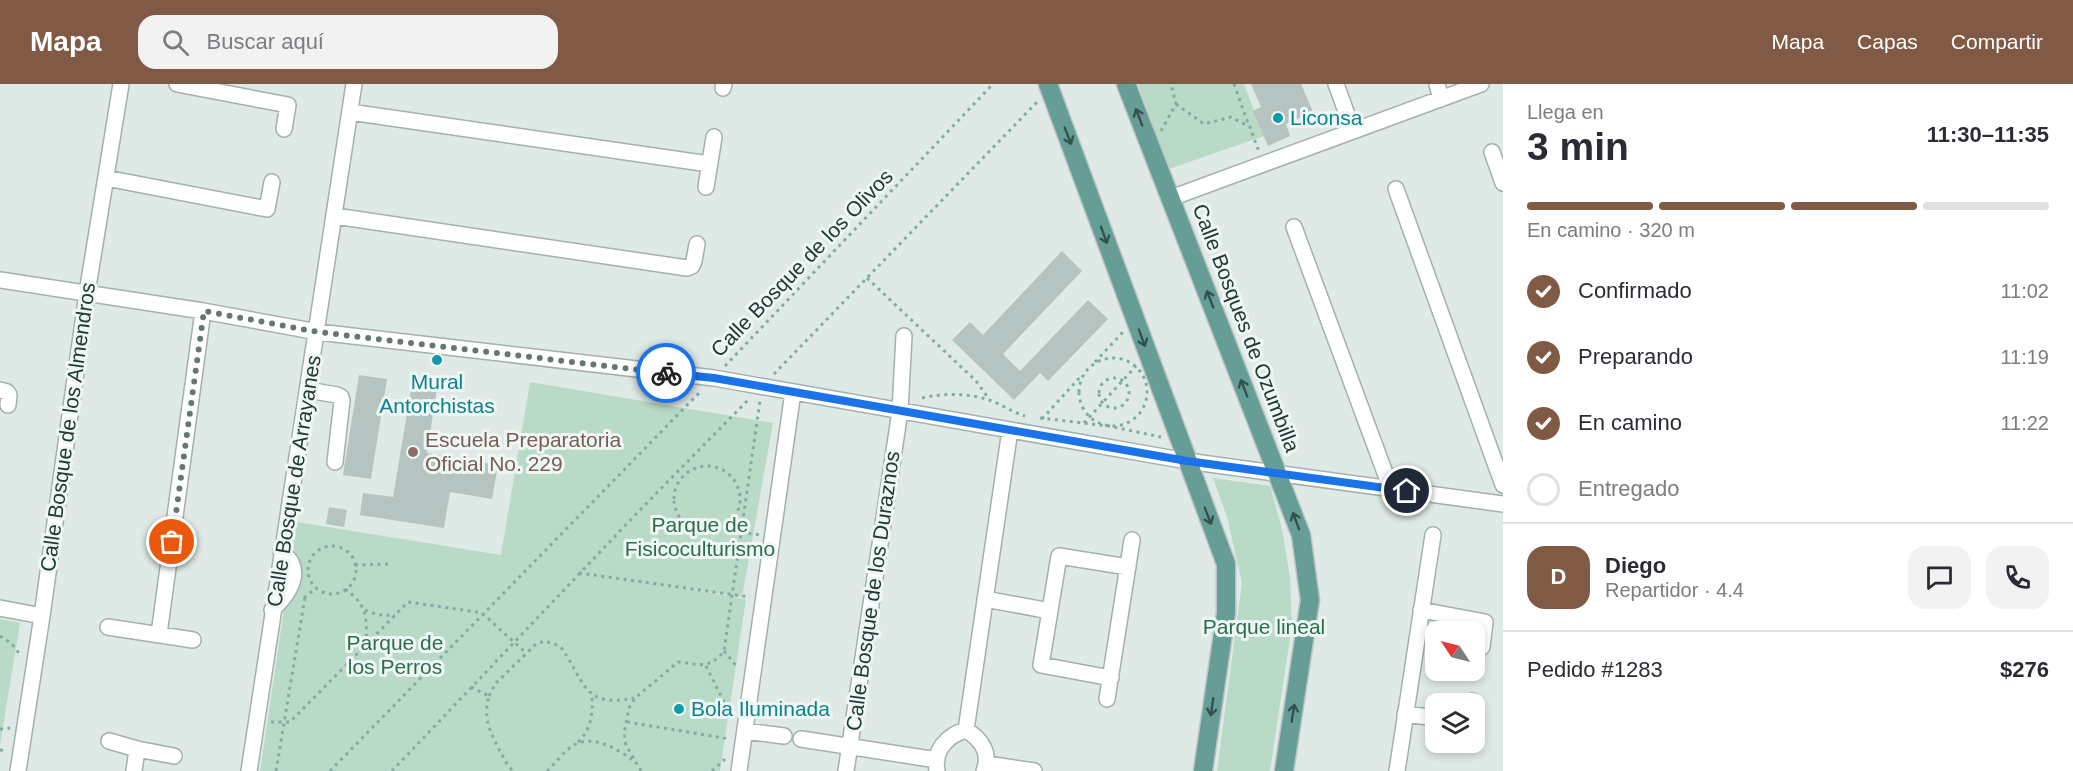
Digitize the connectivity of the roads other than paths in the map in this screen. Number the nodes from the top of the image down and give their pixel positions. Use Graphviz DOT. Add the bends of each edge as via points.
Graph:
graph roads {
  1 [pos="121,84"];
  2 [pos="177,84"];
  3 [pos="354,84"];
  4 [pos="1126,84"];
  5 [pos="1336,84"];
  6 [pos="1481,84"];
  7 [pos="1049,86"];
  8 [pos="1439,91"];
  9 [pos="350,112"];
  10 [pos="284,129"];
  11 [pos="1353,131"];
  12 [pos="714,137"];
  13 [pos="1492,152"];
  14 [pos="710,164"];
  15 [pos="105,178"];
  16 [pos="272,182"];
  17 [pos="1503,183"];
  18 [pos="706,187"];
  19 [pos="1396,189"];
  20 [pos="1171,198"];
  21 [pos="335,216"];
  22 [pos="1294,227"];
  23 [pos="697,244"];
  24 [pos="0,280"];
  25 [pos="87,293"];
  26 [pos="204,311"];
  27 [pos="318,332"];
  28 [pos="904,336"];
  29 [pos="0,390"];
  30 [pos="308,390"];
  31 [pos="793,392"];
  32 [pos="8,405"];
  33 [pos="900,411"];
  34 [pos="1010,430"];
  35 [pos="1187,461"];
  36 [pos="335,462"];
  37 [pos="1279,473"];
  38 [pos="1503,485"];
  39 [pos="1391,489"];
  40 [pos="1503,504"];
  41 [pos="1433,535"];
  42 [pos="1132,540"];
  43 [pos="1128,567"];
  44 [pos="985,599"];
  45 [pos="0,608"];
  46 [pos="1421,610"];
  47 [pos="1050,611"];
  48 [pos="42,616"];
  49 [pos="1480,621"];
  50 [pos="108,627"];
  51 [pos="159,634"];
  52 [pos="193,640"];
  53 [pos="1111,678"];
  54 [pos="1107,699"];
  55 [pos="1405,714"];
  56 [pos="1425,717"];
  57 [pos="966,730"];
  58 [pos="744,736"];
  59 [pos="784,736"];
  60 [pos="801,739"];
  61 [pos="109,741"];
  62 [pos="850,747"];
  63 [pos="137,749"];
  64 [pos="174,756"];
  65 [pos="937,766"];
  66 [pos="986,767"];
  67 [pos="18,771"];
  68 [pos="134,771"];
  69 [pos="249,771"];
  70 [pos="739,771"];
  71 [pos="846,771"];
  72 [pos="1034,771"];
  73 [pos="1203,771"];
  74 [pos="1284,771"];
  75 [pos="1396,771"];
  1 -- 15 [label="street, Calle Bosque de los Almendros"];
  2 -- 10 [label="street" via="288,105"];
  3 -- 9 [label="street, Calle Bosque de Arrayanes"];
  20 -- 4 [label="main road, Calle Bosques de Ozumbilla, one-way"];
  5 -- 11 [label="street"];
  6 -- 8 [label="street"];
  7 -- 35 [label="main road, one-way" via="1135,320 1142,360"];
  8 -- 11 [label="street"];
  9 -- 14 [label="street"];
  9 -- 21 [label="street, Calle Bosque de Arrayanes"];
  11 -- 20 [label="street"];
  12 -- 14 [label="street"];
  13 -- 17 [label="street"];
  14 -- 18 [label="street"];
  15 -- 16 [label="street" via="267,209"];
  15 -- 25 [label="street, Calle Bosque de los Almendros"];
  19 -- 38 [label="street"];
  37 -- 20 [label="main road, Calle Bosques de Ozumbilla, one-way"];
  21 -- 23 [label="street" via="687,268 692,266"];
  21 -- 27 [label="street, Calle Bosque de Arrayanes"];
  22 -- 39 [label="street"];
  24 -- 25 [label="street"];
  25 -- 26 [label="street"];
  25 -- 48 [label="street, Calle Bosque de los Almendros"];
  26 -- 27 [label="street"];
  26 -- 51 [label="street"];
  27 -- 30 [label="street, Calle Bosque de Arrayanes"];
  27 -- 31 [label="street" via="714,378"];
  28 -- 33 [label="street, Calle Bosque de los Duraznos"];
  29 -- 32 [label="street" via="9,395"];
  30 -- 36 [label="street" via="341,397"];
  30 -- 69 [label="street, Calle Bosque de Arrayanes"];
  31 -- 33 [label="street"];
  31 -- 58 [label="street"];
  33 -- 34 [label="street"];
  33 -- 62 [label="street, Calle Bosque de los Duraznos"];
  34 -- 35 [label="street"];
  34 -- 44 [label="street"];
  35 -- 37 [label="street"];
  35 -- 73 [label="main road, one-way" via="1226,564 1226,613"];
  37 -- 39 [label="street"];
  74 -- 37 [label="main road, Calle Bosques de Ozumbilla, one-way" via="1310,600 1301,535"];
  39 -- 40 [label="street"];
  41 -- 46 [label="street"];
  42 -- 43 [label="street"];
  43 -- 47 [label="street" via="1059,556"];
  43 -- 53 [label="street"];
  44 -- 47 [label="street"];
  44 -- 57 [label="street"];
  45 -- 48 [label="street"];
  46 -- 49 [label="street"];
  46 -- 55 [label="street"];
  47 -- 53 [label="street" via="1041,665"];
  48 -- 67 [label="street, Calle Bosque de los Almendros"];
  50 -- 51 [label="street"];
  51 -- 52 [label="street"];
  53 -- 54 [label="street"];
  55 -- 56 [label="street"];
  55 -- 75 [label="street"];
  57 -- 65 [label="street" via="945,741"];
  57 -- 66 [label="street" via="985,748"];
  58 -- 59 [label="street"];
  58 -- 70 [label="street"];
  60 -- 62 [label="street"];
  61 -- 63 [label="street"];
  62 -- 65 [label="street"];
  62 -- 71 [label="street, Calle Bosque de los Duraznos"];
  63 -- 64 [label="street"];
  63 -- 68 [label="street"];
  66 -- 72 [label="street"];
}
